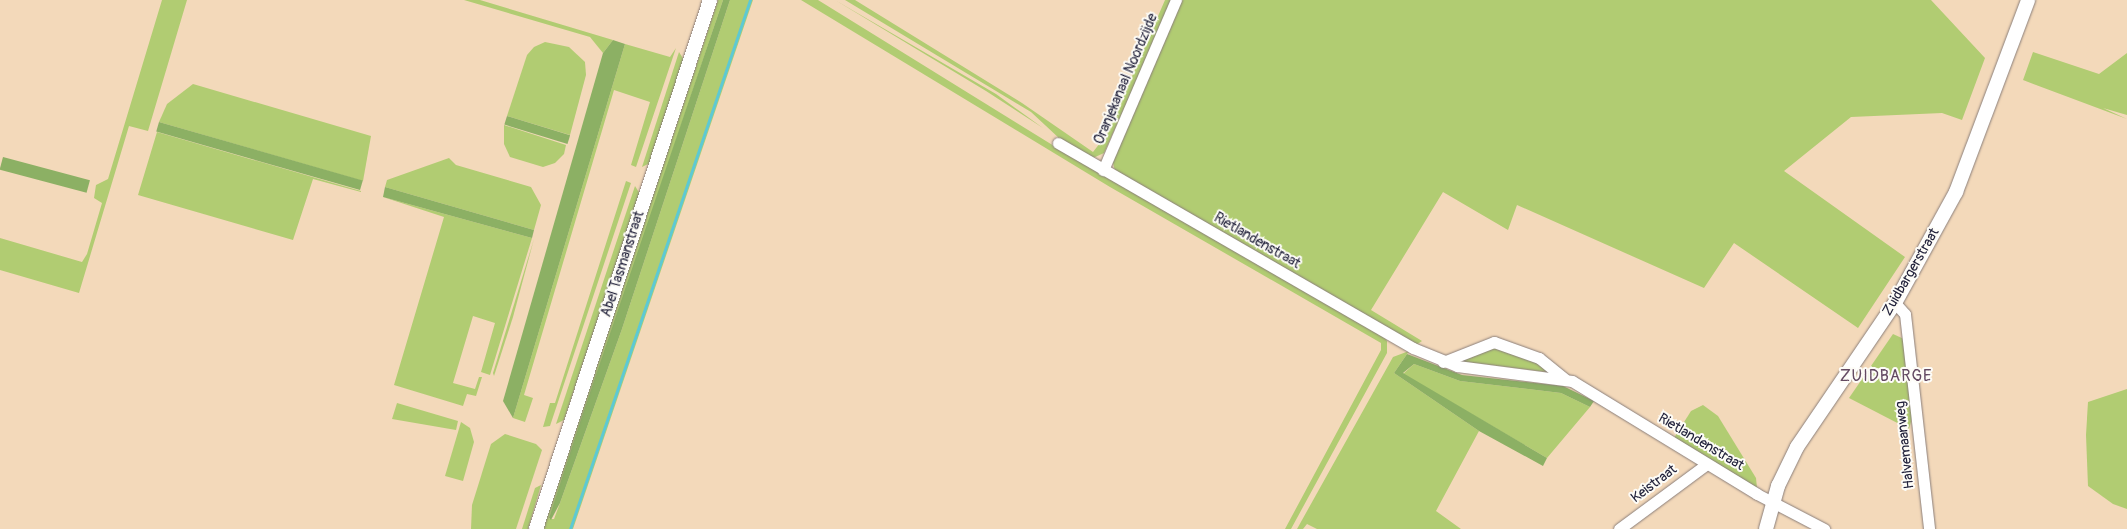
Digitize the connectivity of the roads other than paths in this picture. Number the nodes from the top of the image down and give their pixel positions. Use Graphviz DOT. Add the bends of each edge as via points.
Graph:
graph roads {
  1 [pos="710,0"];
  2 [pos="1176,0"];
  3 [pos="2028,0"];
  4 [pos="1058,144"];
  5 [pos="1103,170"];
  6 [pos="1895,303"];
  7 [pos="1443,362"];
  8 [pos="1565,379"];
  9 [pos="1707,464"];
  10 [pos="1772,502"];
  11 [pos="536,529"];
  12 [pos="1619,529"];
  13 [pos="1766,529"];
  14 [pos="1824,529"];
  15 [pos="1929,529"];
  1 -- 11 [label="street, Abel Tasmanstraat"];
  2 -- 5 [label="street, Oranjekanaal Noordzijde"];
  3 -- 6 [label="street, Zuidbargerstraat" via="1956,192"];
  4 -- 5 [label="street, Rietlandenstraat"];
  5 -- 7 [label="street, Rietlandenstraat"];
  6 -- 10 [label="street, Zuidbargerstraat" via="1797,447"];
  6 -- 15 [label="street, Halvemaanweg" via="1905,314"];
  7 -- 8 [label="street, Rietlandenstraat" via="1479,370"];
  7 -- 8 [label="street, Rietlandenstraat" via="1494,342 1539,358"];
  8 -- 9 [label="street, Rietlandenstraat"];
  9 -- 10 [label="street, Rietlandenstraat"];
  9 -- 12 [label="street, Keistraat"];
  10 -- 13 [label="street, Zuidbargerstraat"];
  10 -- 14 [label="street, Rietlandenstraat"];
}
